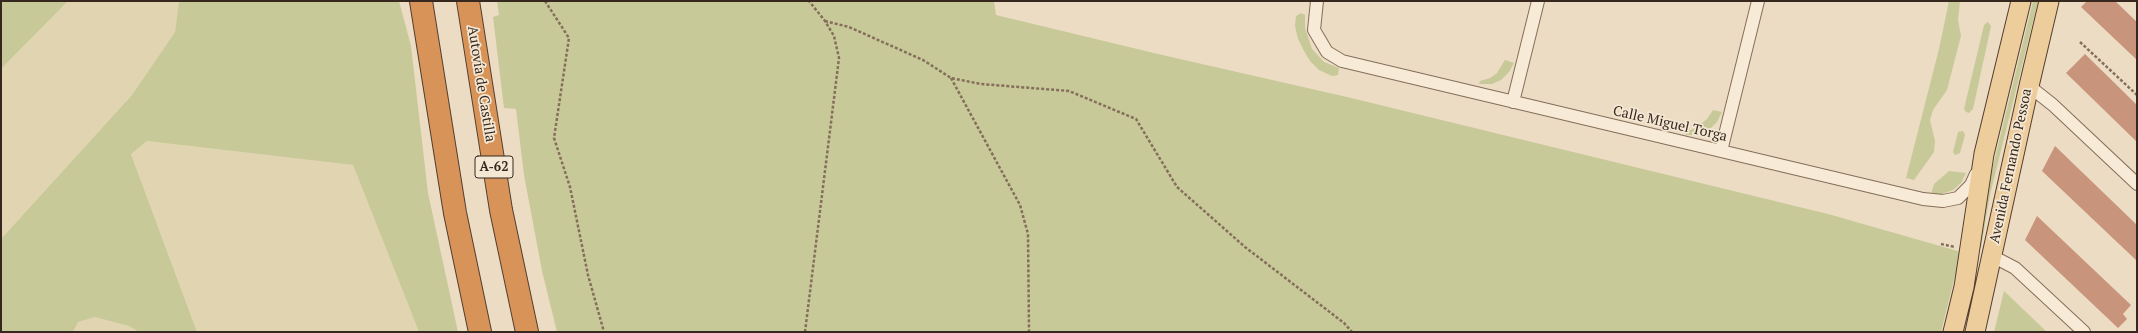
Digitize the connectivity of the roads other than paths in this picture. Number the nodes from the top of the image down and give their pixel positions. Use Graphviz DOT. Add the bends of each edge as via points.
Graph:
graph roads {
  1 [pos="421,1"];
  2 [pos="468,1"];
  3 [pos="1317,1"];
  4 [pos="1538,1"];
  5 [pos="1758,1"];
  6 [pos="2021,1"];
  7 [pos="2049,1"];
  8 [pos="2029,86"];
  9 [pos="1513,102"];
  10 [pos="1721,151"];
  11 [pos="1984,154"];
  12 [pos="2137,184"];
  13 [pos="1992,256"];
  14 [pos="480,332"];
  15 [pos="527,332"];
  16 [pos="1953,332"];
  17 [pos="1975,332"];
  18 [pos="2084,332"];
  1 -- 14 [label="highway" via="455,212"];
  2 -- 15 [label="highway, Autovía de Castilla / A-62" via="501,210"];
  3 -- 9 [label="street, Calle Miguel Torga" via="1314,30 1318,41 1326,52 1342,61"];
  4 -- 9 [label="street"];
  5 -- 10 [label="street"];
  6 -- 11 [label="main road, Avenida Fernando Pessoa"];
  7 -- 8 [label="main road, Avenida Fernando Pessoa"];
  8 -- 12 [label="street" via="2053,105"];
  8 -- 13 [label="main road, Avenida Fernando Pessoa"];
  9 -- 10 [label="street, Calle Miguel Torga"];
  10 -- 11 [label="street, Calle Miguel Torga" via="1923,199 1943,201 1958,198 1971,185"];
  11 -- 16 [label="main road, Avenida Fernando Pessoa" via="1964,287"];
  13 -- 17 [label="main road, Avenida Fernando Pessoa"];
  13 -- 18 [label="street" via="2015,268"];
}
